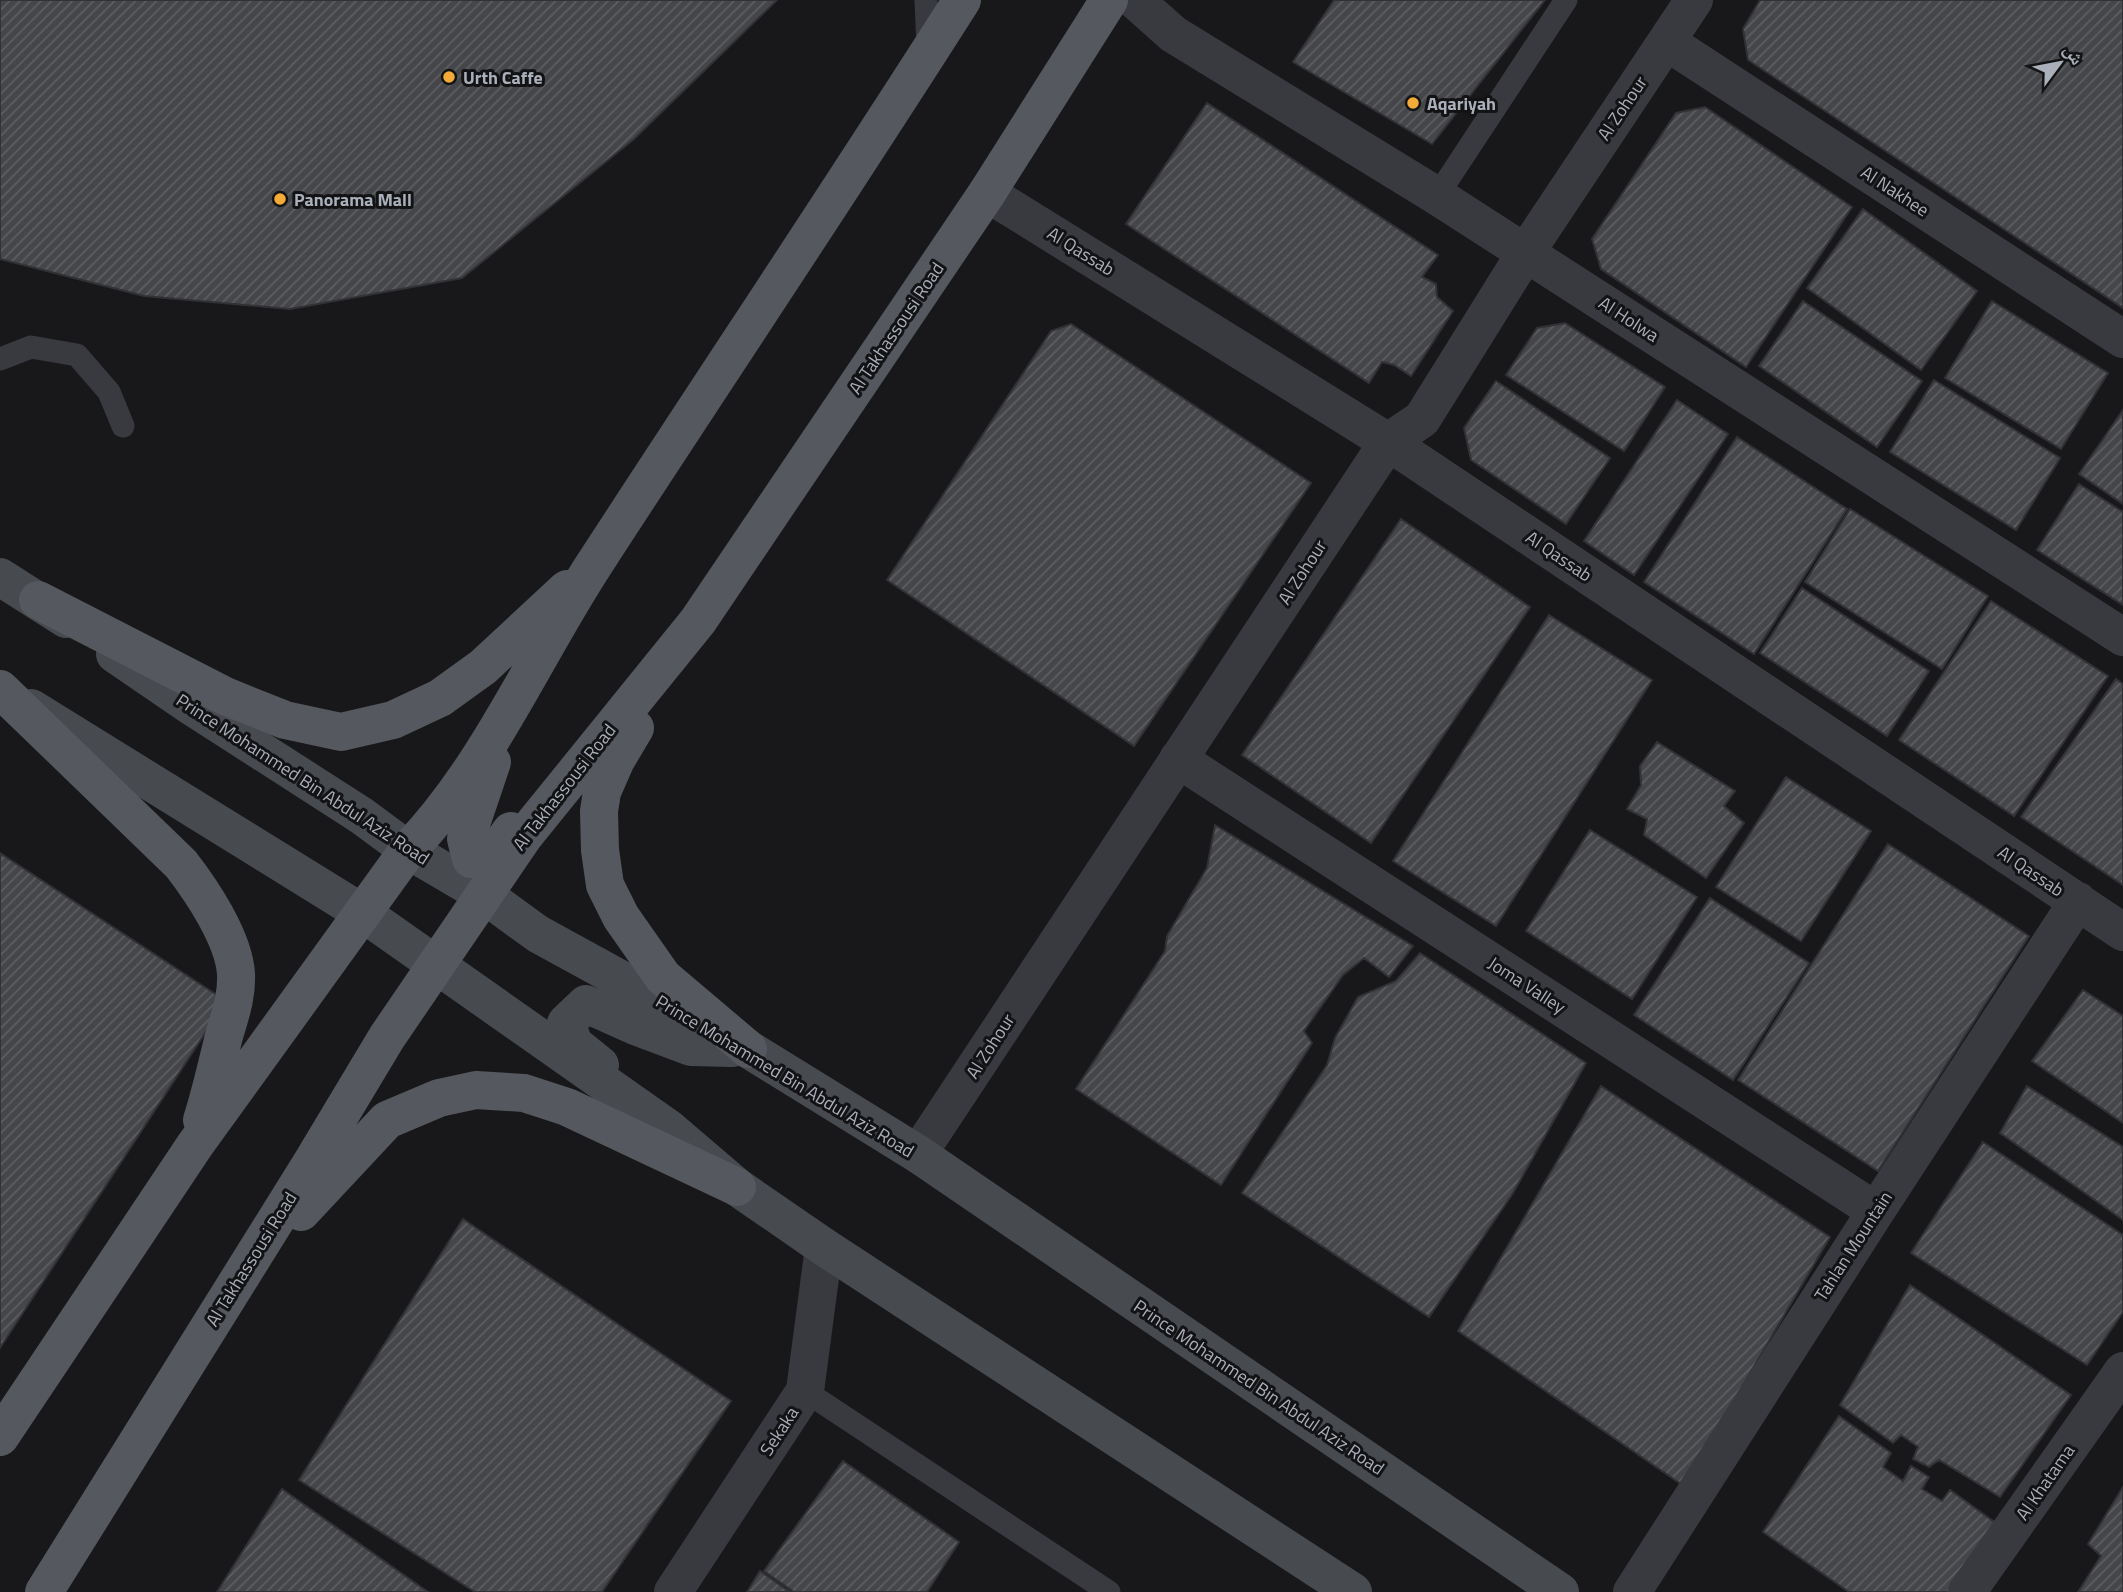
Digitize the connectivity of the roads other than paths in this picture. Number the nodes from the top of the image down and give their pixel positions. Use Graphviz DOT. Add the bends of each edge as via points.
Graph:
graph roads {
  1 [pos="926,0"];
  2 [pos="962,0"];
  3 [pos="1110,0"];
  4 [pos="1135,0"];
  5 [pos="1566,0"];
  6 [pos="1695,0"];
  7 [pos="1667,42"];
  8 [pos="928,53"];
  9 [pos="988,193"];
  10 [pos="1437,196"];
  11 [pos="1525,252"];
  12 [pos="2123,339"];
  13 [pos="0,359"];
  14 [pos="123,426"];
  15 [pos="1388,442"];
  16 [pos="0,560"];
  17 [pos="593,566"];
  18 [pos="0,577"];
  19 [pos="38,600"];
  20 [pos="698,621"];
  21 [pos="2123,637"];
  22 [pos="0,689"];
  23 [pos="511,707"];
  24 [pos="1178,759"];
  25 [pos="572,777"];
  26 [pos="408,850"];
  27 [pos="483,894"];
  28 [pos="2077,901"];
  29 [pos="364,914"];
  30 [pos="2123,932"];
  31 [pos="438,965"];
  32 [pos="748,1049"];
  33 [pos="668,1128"];
  34 [pos="195,1145"];
  35 [pos="918,1154"];
  36 [pos="737,1187"];
  37 [pos="1875,1211"];
  38 [pos="824,1247"];
  39 [pos="239,1278"];
  40 [pos="2122,1375"];
  41 [pos="805,1391"];
  42 [pos="0,1437"];
  43 [pos="44,1592"];
  44 [pos="673,1592"];
  45 [pos="1109,1592"];
  46 [pos="1353,1592"];
  47 [pos="1560,1592"];
  48 [pos="1632,1592"];
  49 [pos="1967,1592"];
  1 -- 8 [label="lane"];
  2 -- 8 [label="main road"];
  3 -- 9 [label="main road, Al Takhassousi Road"];
  4 -- 10 [label="street, Al Holwa" via="1173,34"];
  5 -- 10 [label="lane"];
  6 -- 7 [label="street, Al Zohour"];
  7 -- 11 [label="street, Al Zohour"];
  7 -- 12 [label="street, Al Nakhee"];
  8 -- 17 [label="main road"];
  9 -- 15 [label="street, Al Qassab"];
  9 -- 20 [label="main road, Al Takhassousi Road"];
  10 -- 11 [label="street, Al Holwa"];
  11 -- 15 [label="street, Al Zohour" via="1422,419"];
  11 -- 21 [label="street, Al Holwa"];
  13 -- 14 [label="lane" via="31,347 77,355 109,392"];
  15 -- 24 [label="street, Al Zohour"];
  15 -- 28 [label="street, Al Qassab"];
  16 -- 19 [label="lane"];
  17 -- 19 [label="main road" via="463,683 393,720 341,732 285,720 225,696"];
  17 -- 23 [label="main road"];
  18 -- 19 [label="main road, Prince Mohammed Bin Abdul Aziz Road"];
  19 -- 26 [label="main road, Prince Mohammed Bin Abdul Aziz Road"];
  20 -- 25 [label="main road, Al Takhassousi Road"];
  20 -- 32 [label="main road" via="602,792 600,850 605,885 640,947 663,977"];
  22 -- 29 [label="main road"];
  22 -- 34 [label="main road" via="181,864 200,888 229,948 236,972 234,1005"];
  23 -- 25 [label="main road" via="466,839 471,859 490,860 508,834"];
  23 -- 26 [label="main road" via="437,821"];
  24 -- 35 [label="street, Al Zohour"];
  24 -- 37 [label="street, Joma Valley"];
  25 -- 27 [label="main road, Al Takhassousi Road"];
  26 -- 27 [label="main road, Prince Mohammed Bin Abdul Aziz Road"];
  26 -- 29 [label="main road"];
  27 -- 31 [label="main road, Al Takhassousi Road"];
  27 -- 32 [label="main road, Prince Mohammed Bin Abdul Aziz Road" via="538,933"];
  28 -- 30 [label="street, Al Qassab"];
  28 -- 37 [label="street, Tahlan Mountain"];
  29 -- 31 [label="main road"];
  29 -- 34 [label="main road"];
  31 -- 33 [label="main road"];
  31 -- 39 [label="main road, Al Takhassousi Road" via="387,1037"];
  32 -- 33 [label="main road" via="691,1047 586,1004 566,1023 574,1044 622,1082"];
  32 -- 35 [label="main road, Prince Mohammed Bin Abdul Aziz Road"];
  33 -- 36 [label="main road"];
  34 -- 42 [label="main road"];
  35 -- 47 [label="main road, Prince Mohammed Bin Abdul Aziz Road"];
  36 -- 38 [label="main road"];
  36 -- 39 [label="main road" via="567,1107 524,1093 476,1090 439,1098 387,1120"];
  37 -- 48 [label="street, Tahlan Mountain"];
  38 -- 41 [label="street, Sekaka"];
  38 -- 46 [label="main road"];
  39 -- 43 [label="main road, Al Takhassousi Road"];
  40 -- 49 [label="street, Al Khatama"];
  41 -- 44 [label="street, Sekaka"];
  41 -- 45 [label="lane"];
}
